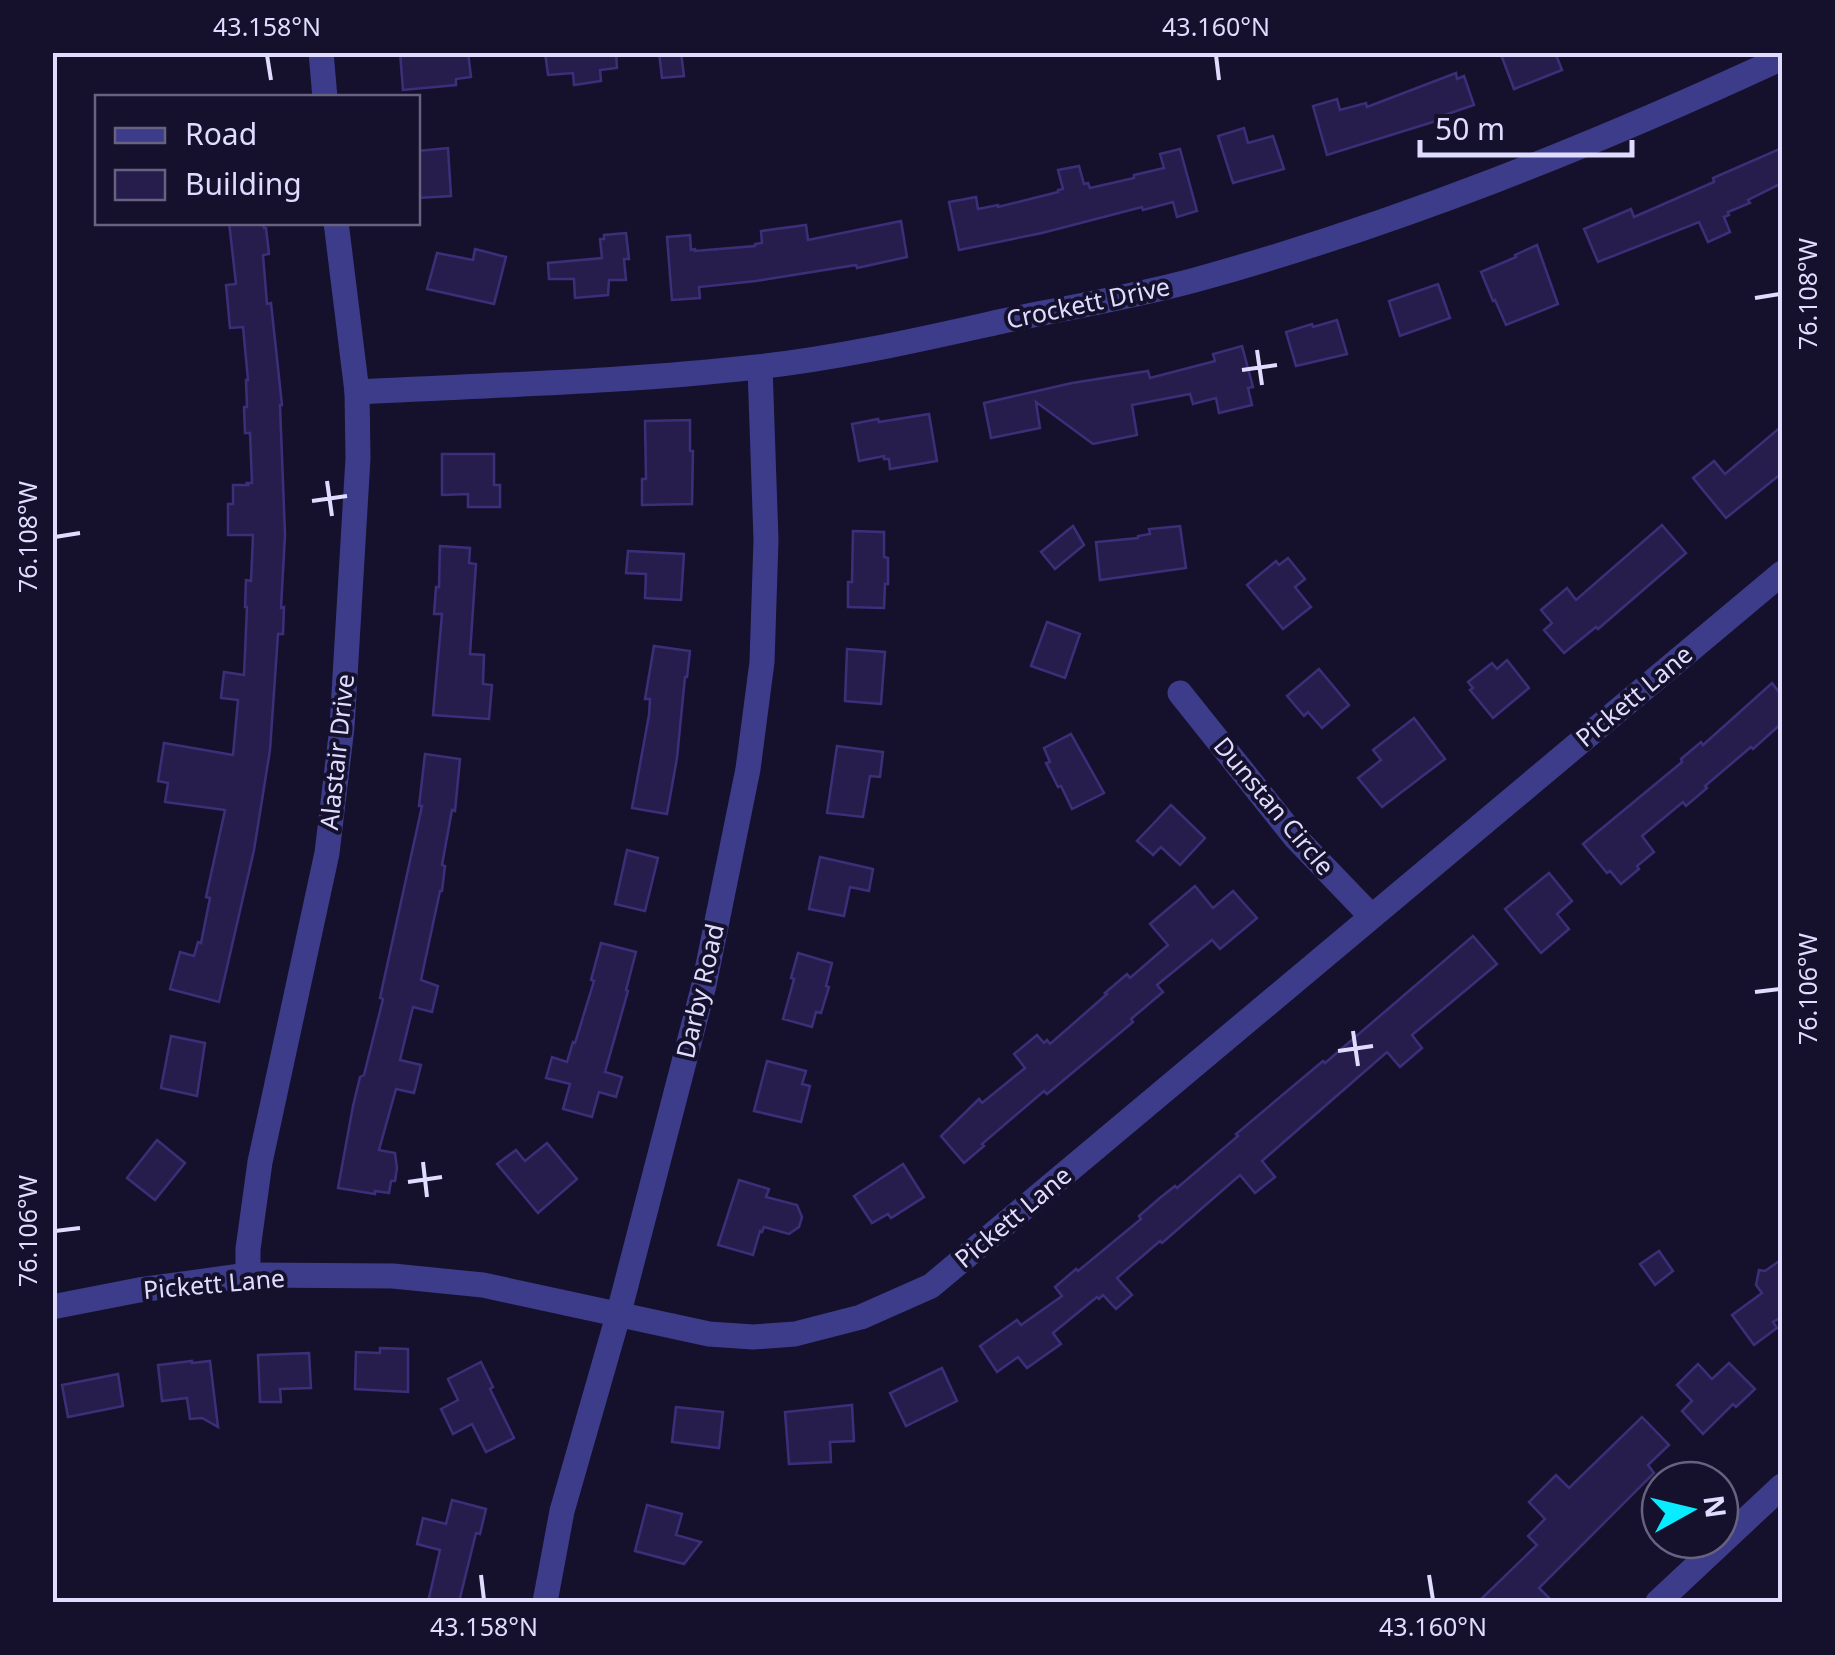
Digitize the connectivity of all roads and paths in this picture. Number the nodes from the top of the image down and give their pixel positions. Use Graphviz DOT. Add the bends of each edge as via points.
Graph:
graph roads {
  1 [pos="320,52"];
  2 [pos="1782,58"];
  3 [pos="324,95"];
  4 [pos="336,225"];
  5 [pos="760,367"];
  6 [pos="357,392"];
  7 [pos="1782,572"];
  8 [pos="1180,693"];
  9 [pos="1371,916"];
  10 [pos="248,1275"];
  11 [pos="52,1308"];
  12 [pos="618,1316"];
  13 [pos="1782,1486"];
  14 [pos="545,1602"];
  15 [pos="1658,1602"];
  1 -- 3 [label="street"];
  2 -- 5 [label="street, Crockett Drive" via="1502,179 1336,238 1192,281"];
  4 -- 6 [label="street, Alastair Drive"];
  5 -- 6 [label="street, Crockett Drive"];
  5 -- 12 [label="street, Darby Road" via="766,540 762,662 748,769 704,985"];
  6 -- 10 [label="street, Alastair Drive" via="332,817 260,1162"];
  7 -- 9 [label="street, Pickett Lane"];
  8 -- 9 [label="street, Dunstan Circle" via="1294,836"];
  9 -- 12 [label="street, Pickett Lane" via="931,1286 861,1317 795,1334 709,1334"];
  10 -- 11 [label="street, Pickett Lane"];
  10 -- 12 [label="street, Pickett Lane" via="484,1284"];
  12 -- 14 [label="street, Darby Road" via="562,1510"];
  13 -- 15 [label="street"];
}
